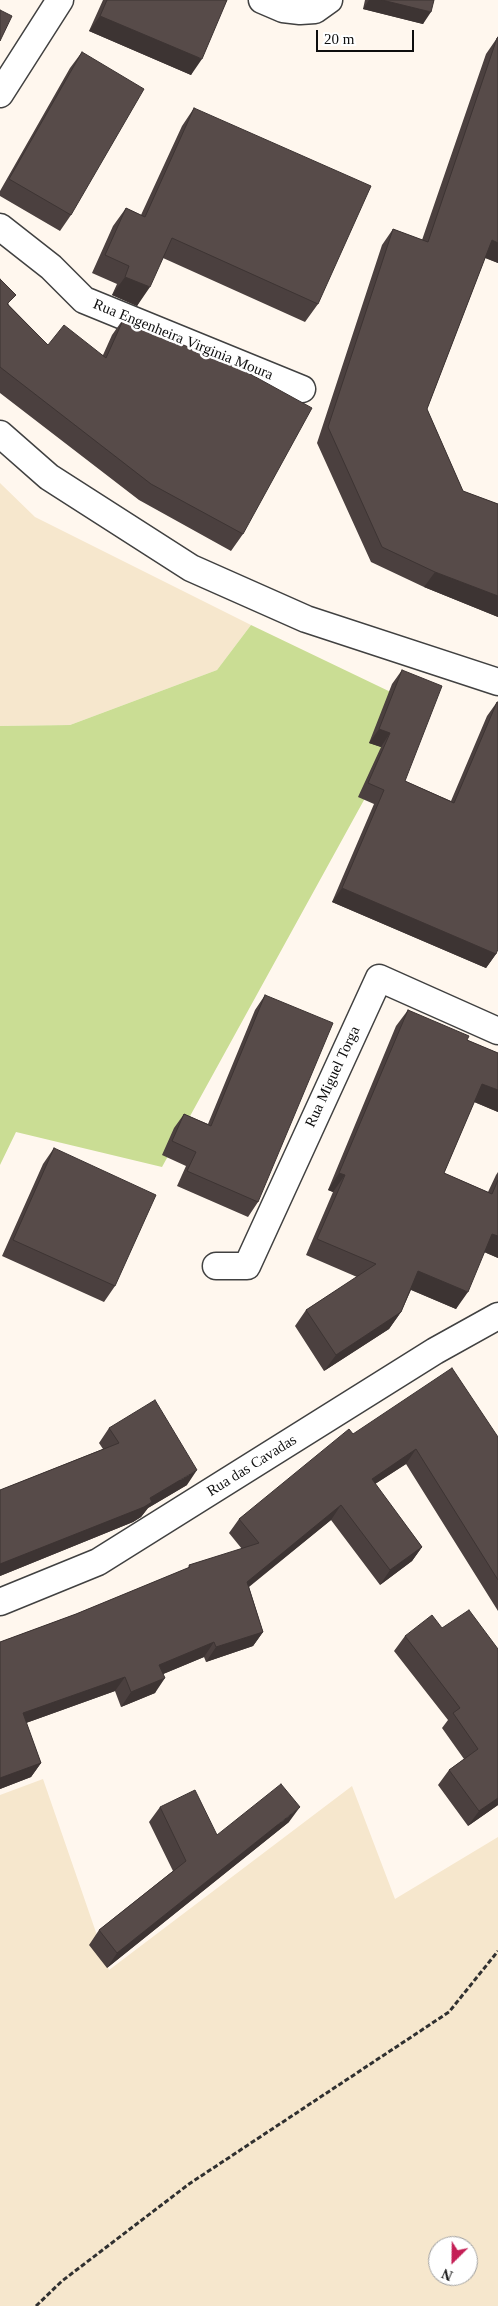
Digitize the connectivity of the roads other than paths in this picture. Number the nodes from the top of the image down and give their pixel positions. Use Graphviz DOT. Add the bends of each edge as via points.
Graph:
graph roads {
  1 [pos="60,0"];
  2 [pos="262,0"];
  3 [pos="329,0"];
  4 [pos="0,94"];
  5 [pos="0,227"];
  6 [pos="302,389"];
  7 [pos="0,434"];
  8 [pos="498,682"];
  9 [pos="498,1031"];
  10 [pos="216,1266"];
  11 [pos="497,1323"];
  12 [pos="0,1602"];
  1 -- 4 [label="street"];
  2 -- 3 [label="street" via="283,9 300,11 315,10"];
  5 -- 6 [label="street, Rua Engenheira Virginia Moura" via="51,267 84,300"];
  7 -- 8 [label="street" via="49,477 191,568 306,619"];
  9 -- 10 [label="street, Rua Miguel Torga" via="379,978 247,1266"];
  11 -- 12 [label="street, Rua das Cavadas" via="435,1351 98,1562"];
}
